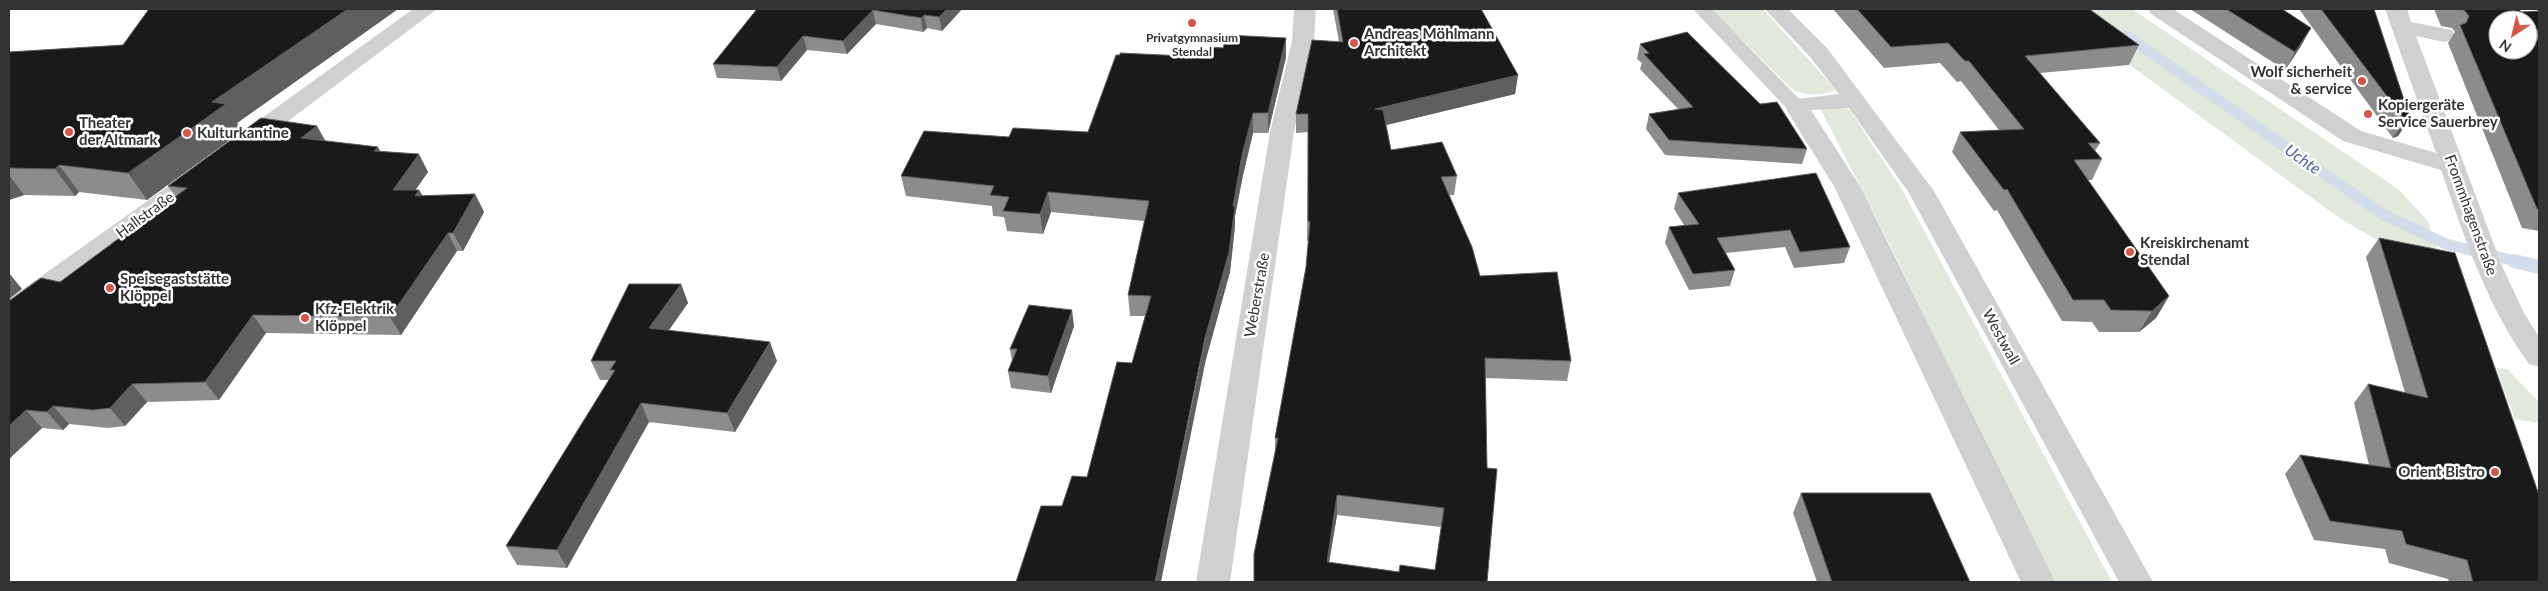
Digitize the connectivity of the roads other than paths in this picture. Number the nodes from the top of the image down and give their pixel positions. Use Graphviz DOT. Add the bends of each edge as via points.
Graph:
graph roads {
  1 [pos="426,9"];
  2 [pos="1305,9"];
  3 [pos="1702,9"];
  4 [pos="1776,9"];
  5 [pos="2159,9"];
  6 [pos="2399,18"];
  7 [pos="2444,34"];
  8 [pos="1855,100"];
  9 [pos="1798,109"];
  10 [pos="2453,166"];
  11 [pos="9,314"];
  12 [pos="2539,358"];
  13 [pos="1212,582"];
  14 [pos="2038,582"];
  15 [pos="2136,582"];
  1 -- 11 [label="street, Hallstraße"];
  2 -- 13 [label="street, Weberstraße" via="1304,41 1282,132"];
  3 -- 9 [label="lane"];
  4 -- 8 [label="street, Westwall" via="1819,53"];
  5 -- 10 [label="street" via="2352,136"];
  6 -- 7 [label="street"];
  6 -- 10 [label="street, Frommhagenstraße"];
  8 -- 9 [label="street" via="1804,104"];
  8 -- 15 [label="street, Westwall" via="1921,191"];
  9 -- 14 [label="street" via="1848,188"];
  10 -- 12 [label="street, Frommhagenstraße" via="2508,313"];
}
